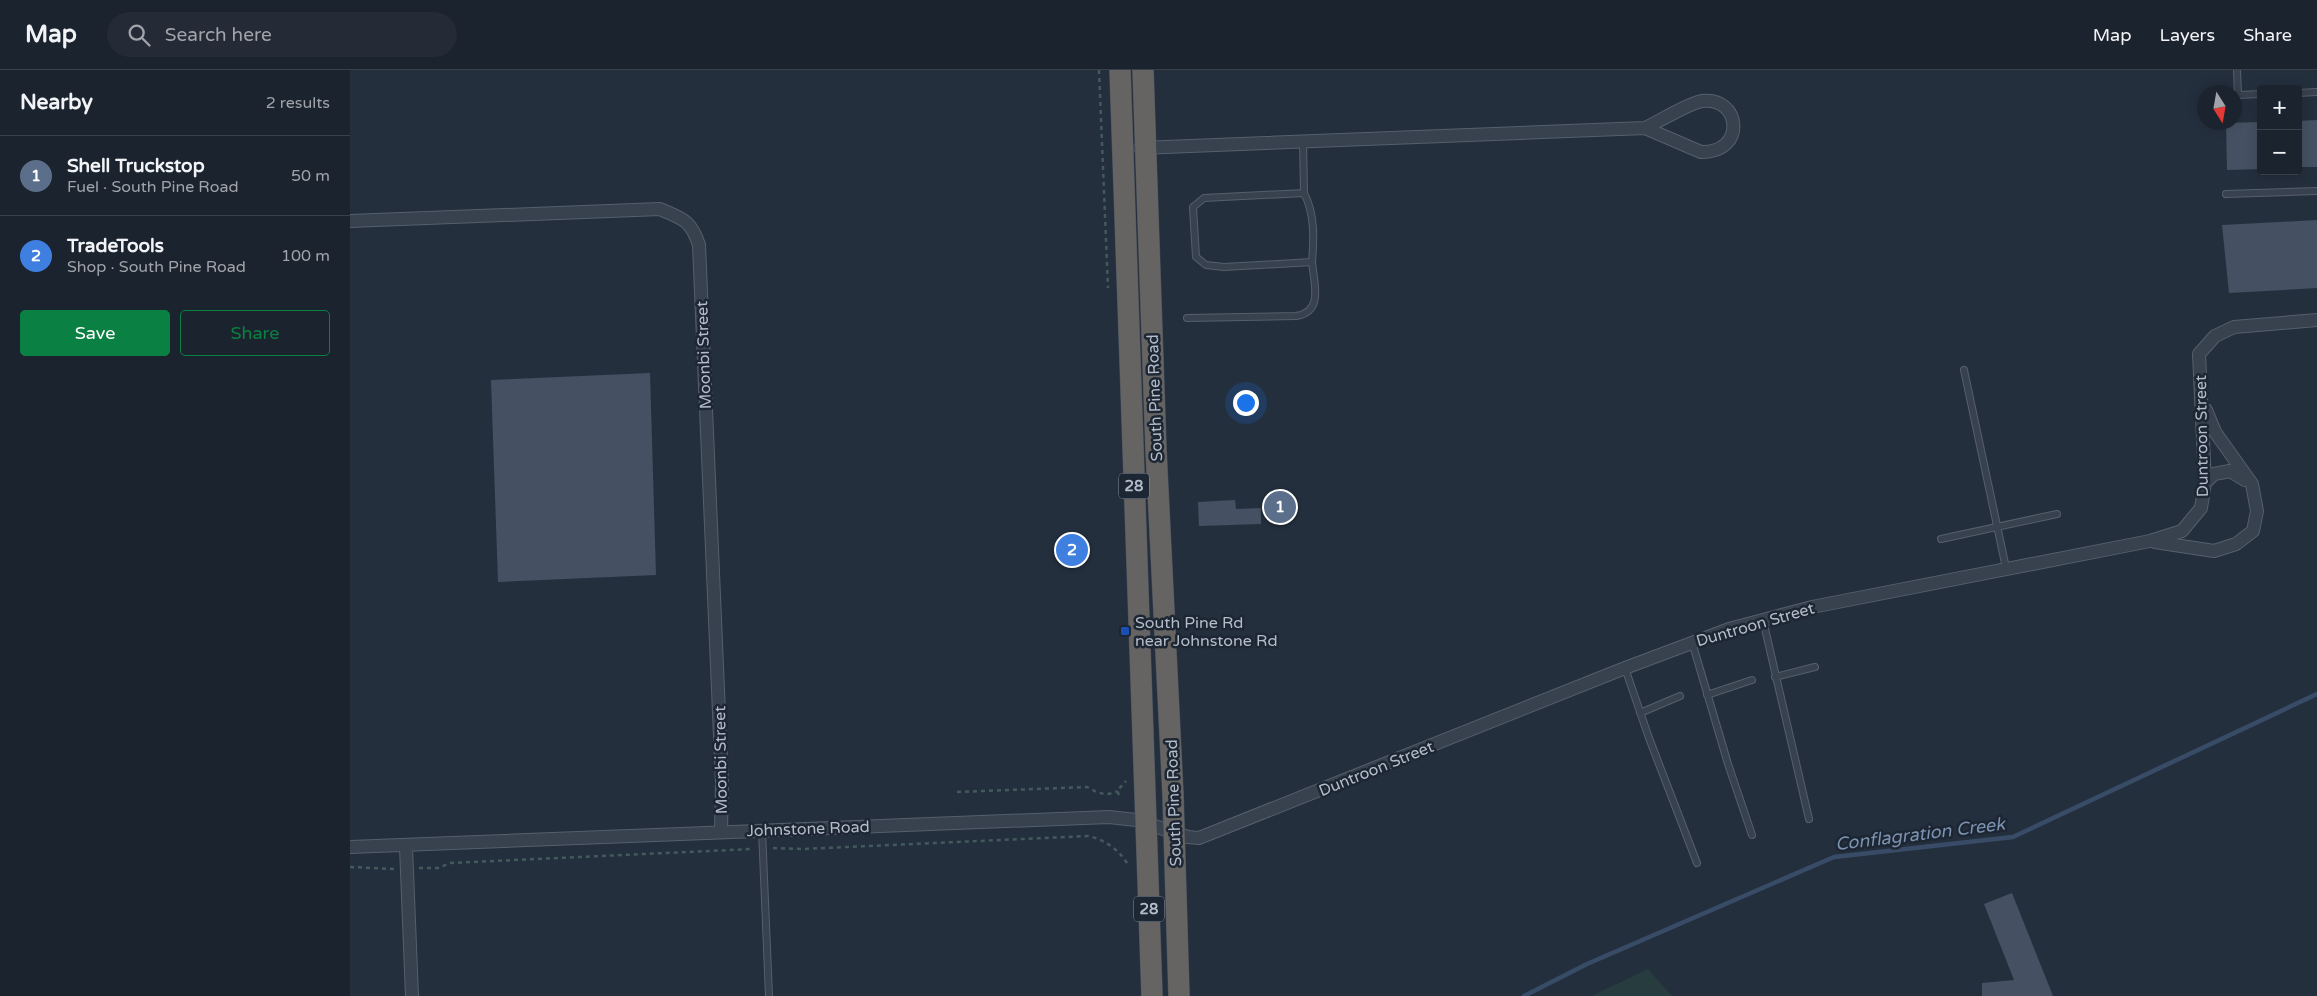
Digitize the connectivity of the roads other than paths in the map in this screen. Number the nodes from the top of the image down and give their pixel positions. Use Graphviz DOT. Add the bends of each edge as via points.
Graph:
graph roads {
  1 [pos="1120,70"];
  2 [pos="1143,70"];
  3 [pos="2237,70"];
  4 [pos="2317,92"];
  5 [pos="2302,93"];
  6 [pos="2257,94"];
  7 [pos="1645,128"];
  8 [pos="1303,141"];
  9 [pos="1146,147"];
  10 [pos="1123,148"];
  11 [pos="2317,191"];
  12 [pos="1304,193"];
  13 [pos="2226,194"];
  14 [pos="350,221"];
  15 [pos="1312,262"];
  16 [pos="1187,318"];
  17 [pos="2317,320"];
  18 [pos="1964,370"];
  19 [pos="2202,401"];
  20 [pos="2205,483"];
  21 [pos="2252,484"];
  22 [pos="2058,514"];
  23 [pos="1997,528"];
  24 [pos="1941,539"];
  25 [pos="2150,541"];
  26 [pos="2006,568"];
  27 [pos="1763,620"];
  28 [pos="1692,642"];
  29 [pos="1815,667"];
  30 [pos="1625,668"];
  31 [pos="1775,677"];
  32 [pos="1752,680"];
  33 [pos="1708,694"];
  34 [pos="1680,696"];
  35 [pos="1640,712"];
  36 [pos="1809,818"];
  37 [pos="1146,822"];
  38 [pos="762,830"];
  39 [pos="721,831"];
  40 [pos="1174,832"];
  41 [pos="1752,835"];
  42 [pos="406,846"];
  43 [pos="350,847"];
  44 [pos="1697,863"];
  45 [pos="412,996"];
  46 [pos="769,996"];
  47 [pos="1152,996"];
  48 [pos="1179,996"];
  1 -- 10 [label="highway, South Pine Road / 28"];
  2 -- 9 [label="highway, South Pine Road / 28"];
  3 -- 6 [label="lane" via="2238,95"];
  4 -- 5 [label="lane"];
  7 -- 7 [label="street" via="1701,101 1715,102 1726,108 1734,128 1730,141 1711,153 1701,152"];
  7 -- 8 [label="street"];
  8 -- 9 [label="street"];
  8 -- 12 [label="lane"];
  9 -- 10 [label="street"];
  9 -- 40 [label="highway, South Pine Road / 28"];
  10 -- 37 [label="highway, South Pine Road / 28"];
  11 -- 13 [label="lane"];
  12 -- 15 [label="lane" via="1312,219"];
  12 -- 15 [label="lane" via="1204,198 1193,207 1194,248 1196,257 1206,265 1224,267"];
  14 -- 39 [label="street, Moonbi Street" via="660,210 684,219 693,228 699,245 722,783"];
  15 -- 16 [label="lane" via="1315,301 1306,315"];
  17 -- 19 [label="street, Duntroon Street" via="2234,327 2215,336 2199,354"];
  18 -- 23 [label="lane"];
  19 -- 20 [label="street, Duntroon Street"];
  19 -- 21 [label="street" via="2214,432"];
  20 -- 21 [label="street" via="2214,474 2230,471"];
  20 -- 25 [label="street, Duntroon Street" via="2201,508 2182,531"];
  21 -- 25 [label="street" via="2258,510 2253,531 2236,544 2214,551"];
  22 -- 23 [label="lane"];
  23 -- 24 [label="lane"];
  23 -- 26 [label="lane"];
  25 -- 26 [label="street, Duntroon Street"];
  26 -- 27 [label="street, Duntroon Street"];
  27 -- 28 [label="street, Duntroon Street"];
  27 -- 31 [label="lane"];
  28 -- 30 [label="street, Duntroon Street"];
  28 -- 33 [label="lane"];
  29 -- 31 [label="lane"];
  30 -- 35 [label="lane"];
  30 -- 40 [label="street, Duntroon Street" via="1203,837 1194,838"];
  31 -- 36 [label="lane"];
  32 -- 33 [label="lane"];
  33 -- 41 [label="lane"];
  34 -- 35 [label="lane"];
  35 -- 44 [label="lane"];
  37 -- 38 [label="street, Johnstone Road" via="1109,817"];
  37 -- 40 [label="street, Johnstone Road"];
  37 -- 47 [label="highway, South Pine Road / 28"];
  38 -- 39 [label="street, Johnstone Road"];
  38 -- 46 [label="lane"];
  39 -- 42 [label="street, Johnstone Road"];
  40 -- 48 [label="highway, South Pine Road / 28"];
  42 -- 43 [label="street, Johnstone Road"];
  42 -- 45 [label="street"];
}
